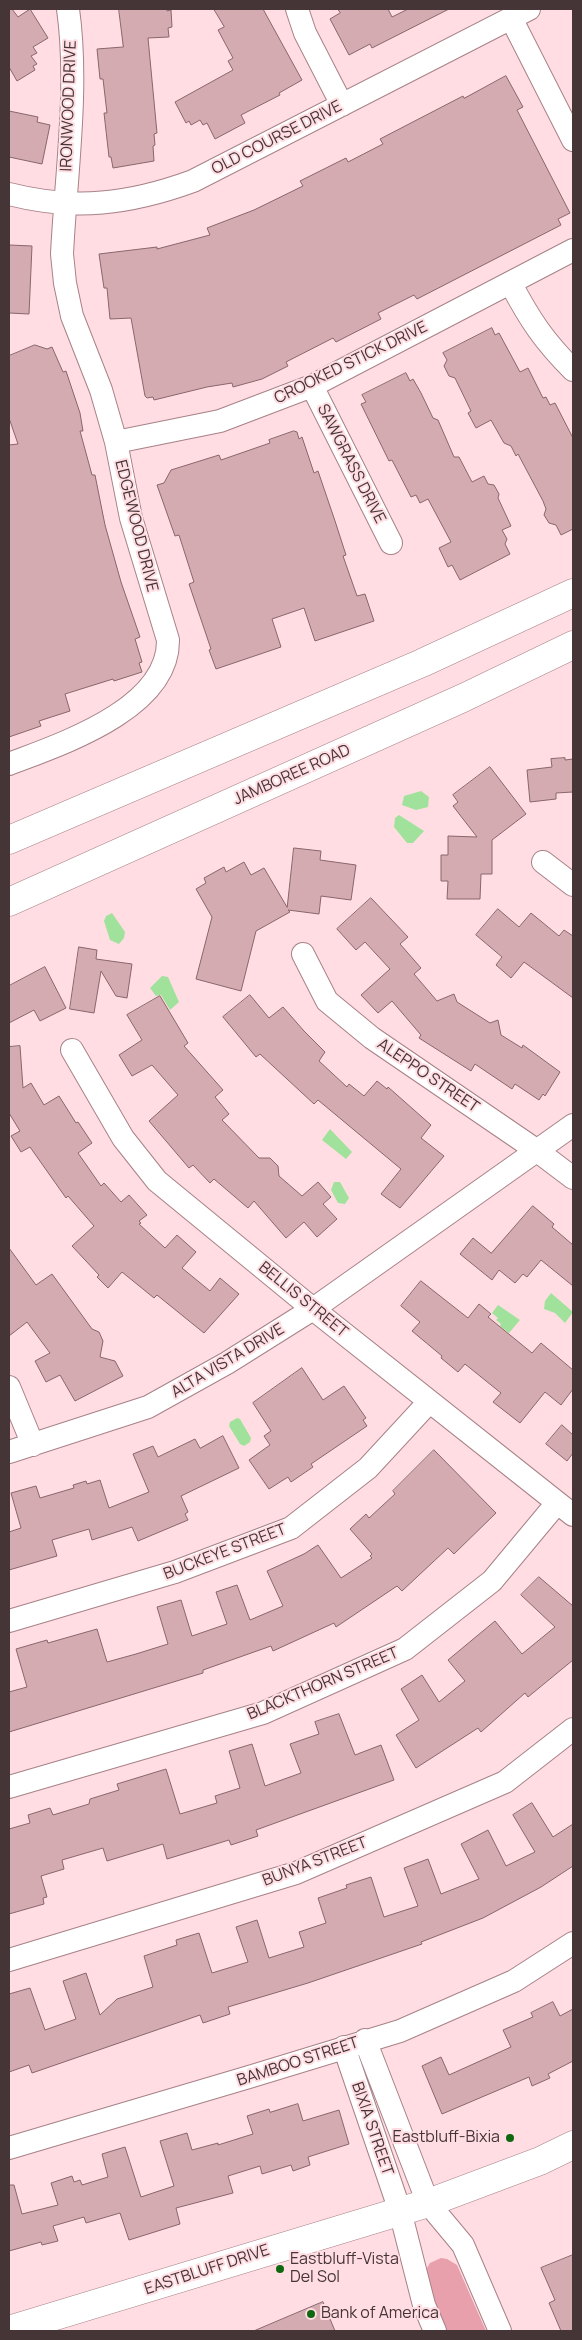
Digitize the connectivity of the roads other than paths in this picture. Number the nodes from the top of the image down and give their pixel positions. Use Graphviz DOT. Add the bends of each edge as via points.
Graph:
graph roads {
  1 [pos="68,9"];
  2 [pos="297,9"];
  3 [pos="520,13"];
  4 [pos="342,105"];
  5 [pos="573,140"];
  6 [pos="9,194"];
  7 [pos="65,204"];
  8 [pos="573,250"];
  9 [pos="511,284"];
  10 [pos="573,370"];
  11 [pos="312,386"];
  12 [pos="116,442"];
  13 [pos="391,542"];
  14 [pos="573,593"];
  15 [pos="573,645"];
  16 [pos="9,764"];
  17 [pos="9,840"];
  18 [pos="543,862"];
  19 [pos="573,885"];
  20 [pos="9,902"];
  21 [pos="303,954"];
  22 [pos="72,1050"];
  23 [pos="573,1125"];
  24 [pos="536,1150"];
  25 [pos="573,1178"];
  26 [pos="313,1309"];
  27 [pos="9,1387"];
  28 [pos="429,1402"];
  29 [pos="33,1445"];
  30 [pos="9,1452"];
  31 [pos="565,1509"];
  32 [pos="9,1621"];
  33 [pos="573,1729"];
  34 [pos="9,1787"];
  35 [pos="573,1943"];
  36 [pos="9,1960"];
  37 [pos="365,2040"];
  38 [pos="344,2047"];
  39 [pos="573,2145"];
  40 [pos="9,2148"];
  41 [pos="428,2203"];
  42 [pos="400,2211"];
  43 [pos="9,2330"];
  44 [pos="435,2331"];
  45 [pos="500,2331"];
  1 -- 7 [label="street, IRONWOOD DRIVE" via="73,75"];
  2 -- 4 [label="street" via="305,33"];
  3 -- 4 [label="street, OLD COURSE DRIVE"];
  3 -- 5 [label="street"];
  4 -- 7 [label="street, OLD COURSE DRIVE" via="170,190 127,201"];
  6 -- 7 [label="street, OLD COURSE DRIVE"];
  7 -- 12 [label="street, EDGEWOOD DRIVE" via="62,254 72,316 102,390"];
  8 -- 9 [label="street, CROOKED STICK DRIVE"];
  9 -- 10 [label="street" via="530,321"];
  9 -- 11 [label="street, CROOKED STICK DRIVE"];
  11 -- 12 [label="street, CROOKED STICK DRIVE" via="220,421"];
  11 -- 13 [label="street, SAWGRASS DRIVE"];
  12 -- 16 [label="street, EDGEWOOD DRIVE" via="131,518 168,640 164,668 132,704 111,720 66,743"];
  14 -- 17 [label="main road" via="422,663"];
  15 -- 20 [label="main road, JAMBOREE ROAD" via="454,702"];
  18 -- 19 [label="street"];
  21 -- 24 [label="street, ALEPPO STREET" via="327,1001 372,1038"];
  22 -- 26 [label="street, BELLIS STREET" via="123,1138 157,1181"];
  23 -- 24 [label="street, ALTA VISTA DRIVE"];
  24 -- 25 [label="street, ALEPPO STREET"];
  24 -- 26 [label="street, ALTA VISTA DRIVE"];
  26 -- 28 [label="street, BELLIS STREET"];
  26 -- 29 [label="street, ALTA VISTA DRIVE" via="148,1408"];
  27 -- 29 [label="street"];
  28 -- 31 [label="street, BELLIS STREET"];
  28 -- 32 [label="street, BUCKEYE STREET" via="368,1468 291,1528 174,1572"];
  29 -- 30 [label="street, ALTA VISTA DRIVE"];
  31 -- 34 [label="street, BLACKTHORN STREET" via="492,1581 405,1649 263,1713"];
  33 -- 36 [label="street, BUNYA STREET" via="504,1782 296,1873"];
  35 -- 37 [label="street, BAMBOO STREET" via="514,1982 400,2031"];
  37 -- 38 [label="street, BAMBOO STREET"];
  37 -- 41 [label="street, BIXIA STREET"];
  38 -- 40 [label="street, BAMBOO STREET"];
  38 -- 42 [label="street, BIXIA STREET"];
  39 -- 41 [label="main road, EASTBLUFF DRIVE"];
  41 -- 42 [label="main road, EASTBLUFF DRIVE"];
  41 -- 45 [label="street, BIXIA STREET" via="463,2246"];
  42 -- 43 [label="main road, EASTBLUFF DRIVE"];
  42 -- 44 [label="street, BIXIA STREET" via="424,2305"];
}
